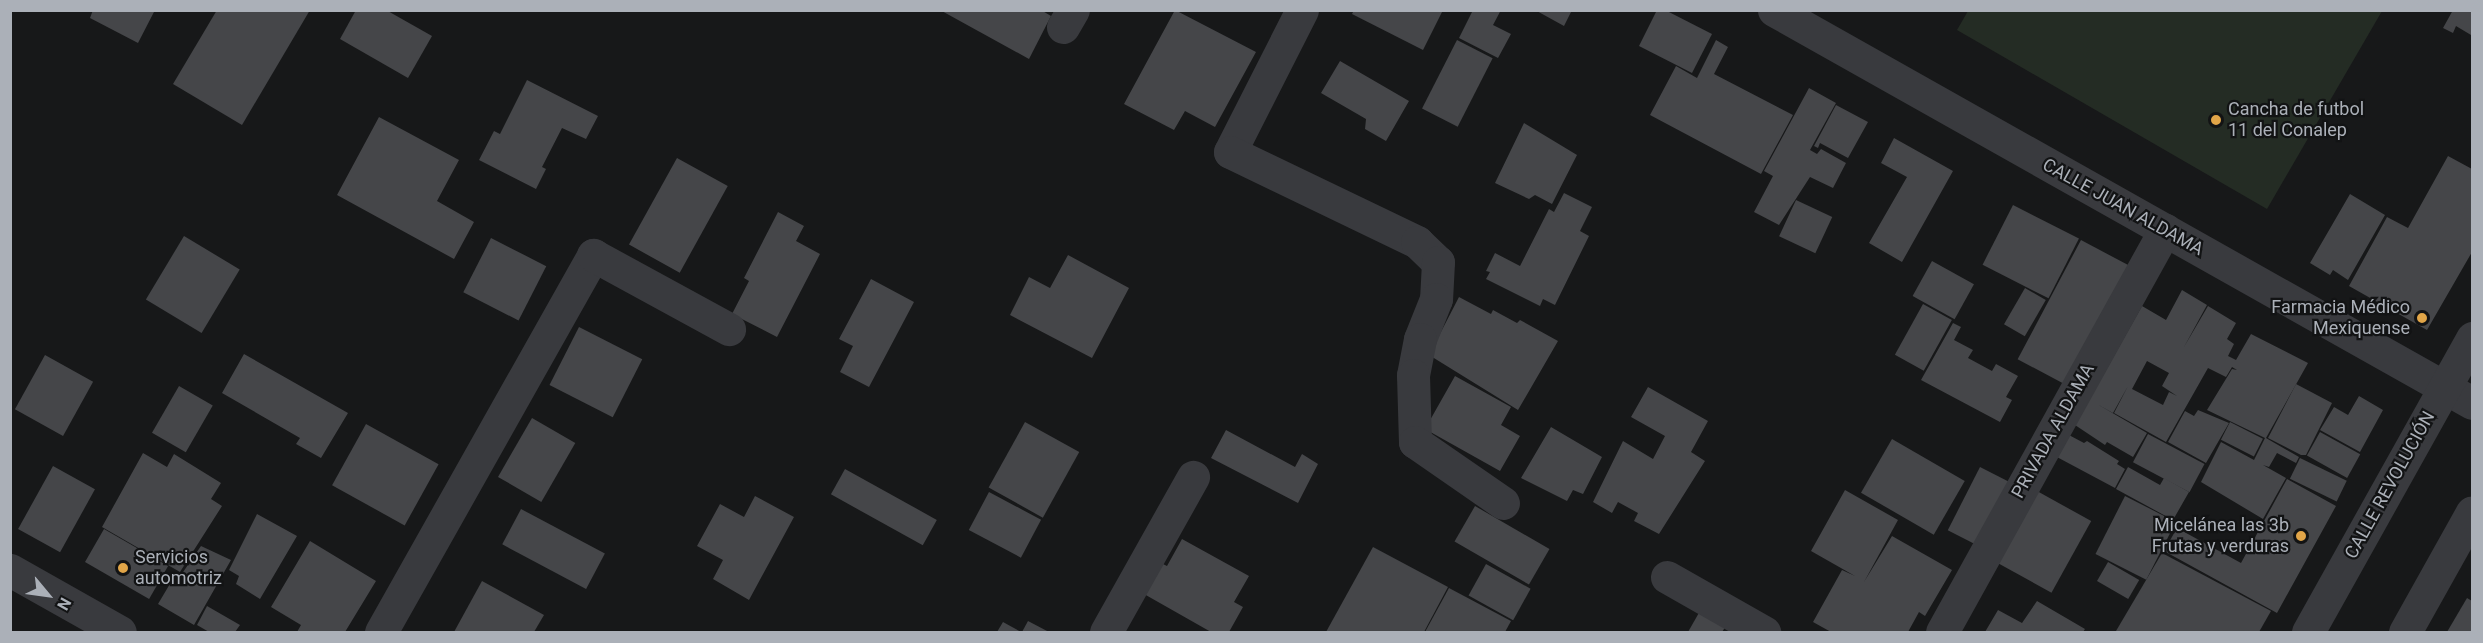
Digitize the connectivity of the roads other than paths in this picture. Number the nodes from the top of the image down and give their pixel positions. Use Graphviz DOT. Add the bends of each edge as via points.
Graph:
graph roads {
  1 [pos="1302,10"];
  2 [pos="1774,10"];
  3 [pos="2165,230"];
  4 [pos="729,329"];
  5 [pos="2472,338"];
  6 [pos="2458,396"];
  7 [pos="1193,477"];
  8 [pos="1503,503"];
  9 [pos="2472,512"];
  10 [pos="10,570"];
  11 [pos="1667,577"];
  12 [pos="120,633"];
  13 [pos="381,633"];
  14 [pos="1106,633"];
  15 [pos="1764,633"];
  16 [pos="1942,633"];
  17 [pos="2308,633"];
  18 [pos="2405,633"];
  1 -- 8 [label="street" via="1230,152 1417,243 1438,262 1436,299 1420,339 1413,375 1415,442"];
  2 -- 3 [label="street, CALLE JUAN ALDAMA"];
  3 -- 6 [label="street, CALLE JUAN ALDAMA"];
  3 -- 16 [label="street, PRIVADA ALDAMA"];
  4 -- 13 [label="street" via="593,255"];
  5 -- 6 [label="street, CALLE REVOLUCIÓN"];
  6 -- 17 [label="street, CALLE REVOLUCIÓN"];
  7 -- 14 [label="street"];
  9 -- 18 [label="street"];
  10 -- 12 [label="street"];
  11 -- 15 [label="street"];
}
